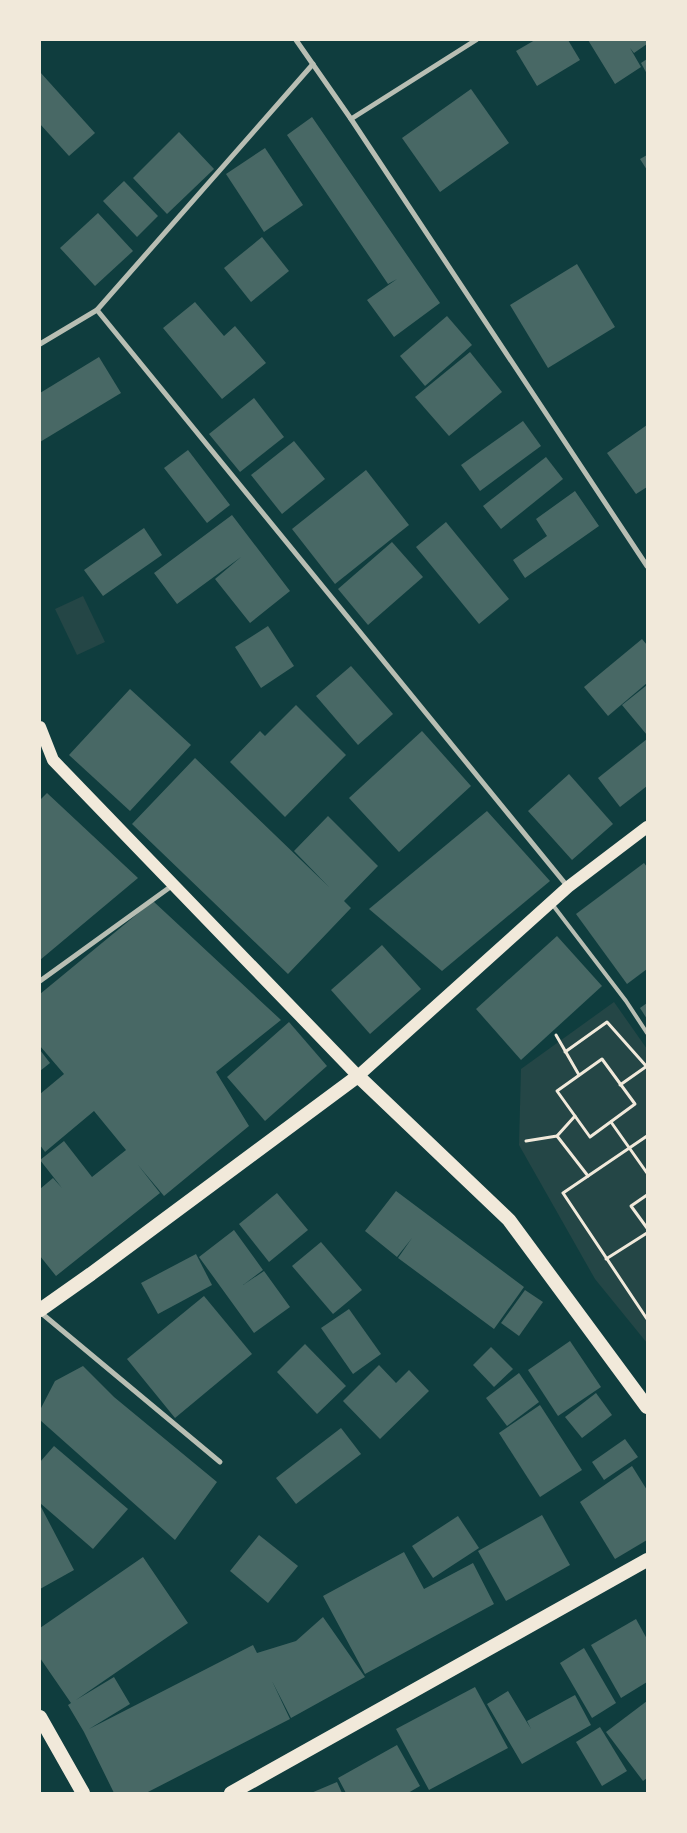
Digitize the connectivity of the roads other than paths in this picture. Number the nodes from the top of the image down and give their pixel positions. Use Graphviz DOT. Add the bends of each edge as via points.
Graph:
graph roads {
  1 [pos="296,40"];
  2 [pos="476,40"];
  3 [pos="313,64"];
  4 [pos="351,119"];
  5 [pos="97,310"];
  6 [pos="40,344"];
  7 [pos="647,566"];
  8 [pos="40,727"];
  9 [pos="647,827"];
  10 [pos="173,885"];
  11 [pos="568,887"];
  12 [pos="551,902"];
  13 [pos="40,981"];
  14 [pos="647,1033"];
  15 [pos="358,1076"];
  16 [pos="40,1311"];
  17 [pos="647,1407"];
  18 [pos="220,1462"];
  19 [pos="647,1560"];
  20 [pos="40,1717"];
  21 [pos="83,1793"];
  22 [pos="230,1793"];
  1 -- 3 [label="street"];
  2 -- 4 [label="street"];
  3 -- 4 [label="street"];
  3 -- 5 [label="street"];
  4 -- 7 [label="street"];
  5 -- 6 [label="street"];
  5 -- 11 [label="street"];
  8 -- 10 [label="main road" via="53,760"];
  9 -- 11 [label="main road"];
  10 -- 13 [label="street"];
  10 -- 15 [label="main road"];
  11 -- 12 [label="main road"];
  12 -- 14 [label="lane"];
  12 -- 15 [label="main road"];
  15 -- 16 [label="highway"];
  15 -- 17 [label="highway" via="509,1220"];
  16 -- 18 [label="street"];
  19 -- 22 [label="highway"];
  20 -- 21 [label="highway"];
}
